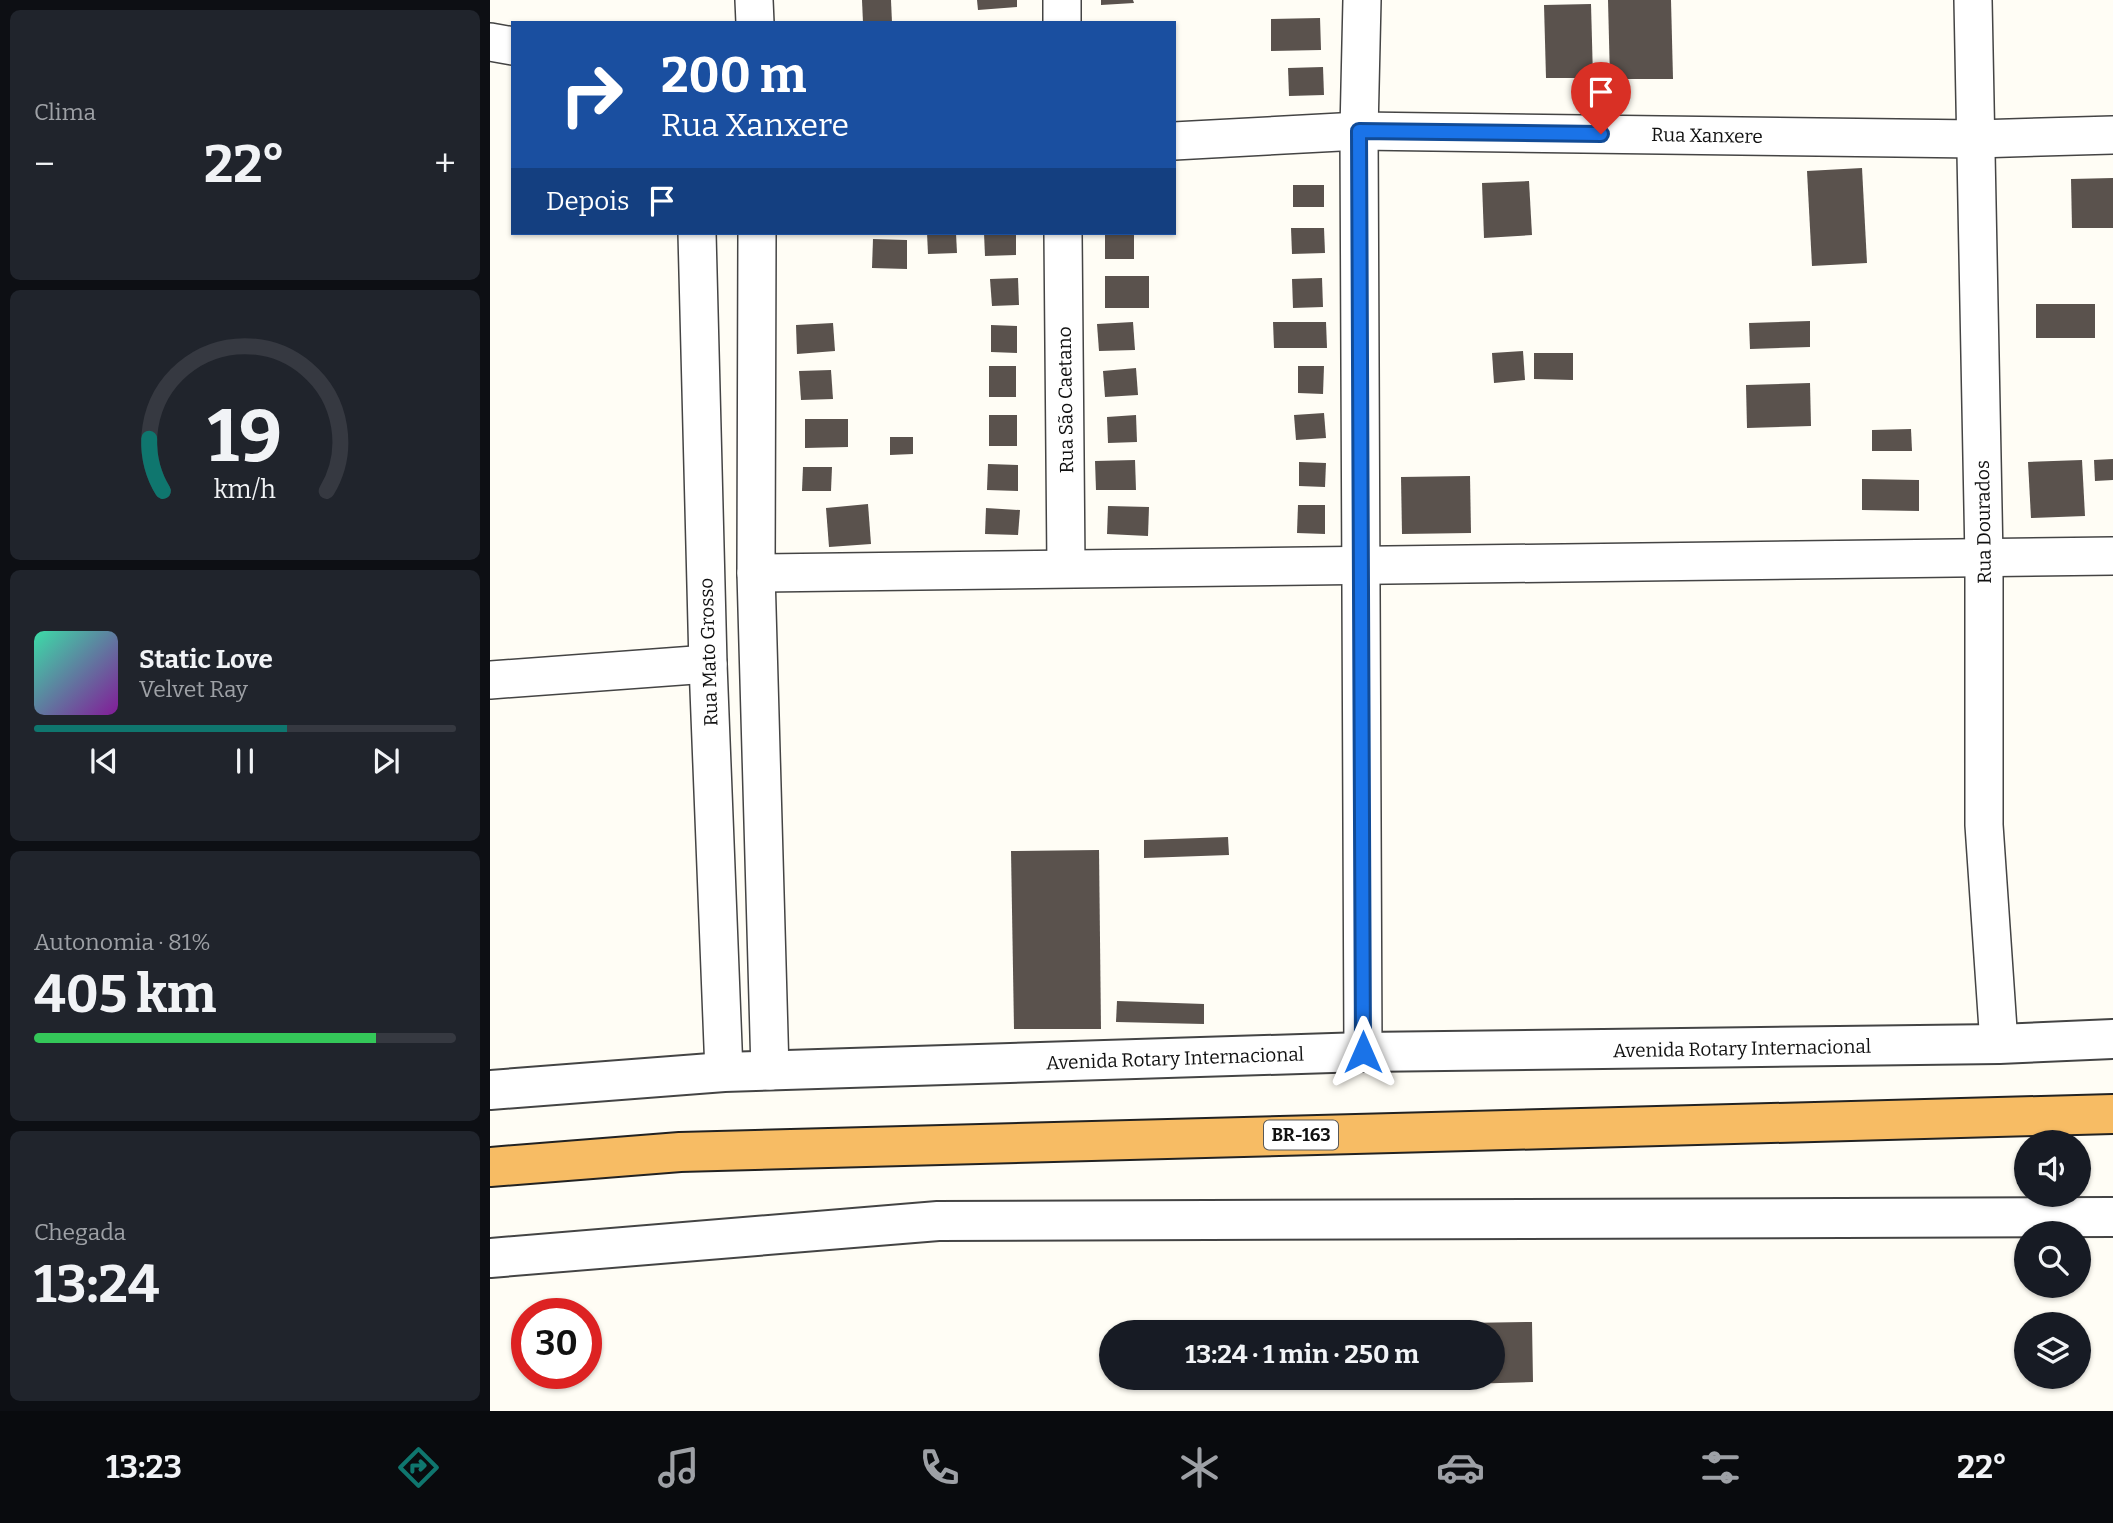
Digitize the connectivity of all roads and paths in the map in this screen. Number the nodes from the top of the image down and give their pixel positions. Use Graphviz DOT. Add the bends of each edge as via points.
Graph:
graph roads {
  1 [pos="754,0"];
  2 [pos="1062,0"];
  3 [pos="1362,0"];
  4 [pos="1973,0"];
  5 [pos="755,21"];
  6 [pos="1062,21"];
  7 [pos="490,42"];
  8 [pos="511,46"];
  9 [pos="1359,131"];
  10 [pos="2113,135"];
  11 [pos="1976,139"];
  12 [pos="1176,141"];
  13 [pos="697,235"];
  14 [pos="757,235"];
  15 [pos="1063,235"];
  16 [pos="2113,556"];
  17 [pos="1984,558"];
  18 [pos="1066,567"];
  19 [pos="1361,567"];
  20 [pos="756,573"];
  21 [pos="708,664"];
  22 [pos="490,680"];
  23 [pos="2113,1039"];
  24 [pos="1999,1044"];
  25 [pos="1363,1052"];
  26 [pos="770,1071"];
  27 [pos="724,1072"];
  28 [pos="490,1090"];
  29 [pos="2113,1114"];
  30 [pos="490,1167"];
  31 [pos="2113,1217"];
  32 [pos="490,1258"];
  1 -- 5 [label="street"];
  2 -- 6 [label="street"];
  3 -- 9 [label="street"];
  4 -- 11 [label="street, Rua Dourados"];
  7 -- 8 [label="street"];
  9 -- 11 [label="street, Rua Xanxere"];
  9 -- 12 [label="street, Rua Xanxere"];
  9 -- 19 [label="street"];
  10 -- 11 [label="street, Rua Xanxere"];
  11 -- 17 [label="street, Rua Dourados"];
  13 -- 21 [label="street, Rua Mato Grosso"];
  14 -- 20 [label="street"];
  15 -- 18 [label="street, Rua São Caetano"];
  16 -- 17 [label="street"];
  17 -- 19 [label="street"];
  17 -- 24 [label="street, Rua Dourados" via="1984,825"];
  18 -- 19 [label="street"];
  18 -- 20 [label="street"];
  19 -- 25 [label="street"];
  20 -- 26 [label="street"];
  21 -- 22 [label="street"];
  21 -- 27 [label="street, Rua Mato Grosso"];
  23 -- 24 [label="street, Avenida Rotary Internacional"];
  24 -- 25 [label="street, Avenida Rotary Internacional"];
  25 -- 26 [label="street, Avenida Rotary Internacional"];
  26 -- 27 [label="street, Avenida Rotary Internacional"];
  27 -- 28 [label="street, Avenida Rotary Internacional"];
  29 -- 30 [label="highway, BR-163" via="680,1152"];
  31 -- 32 [label="street" via="939,1221"];
}
